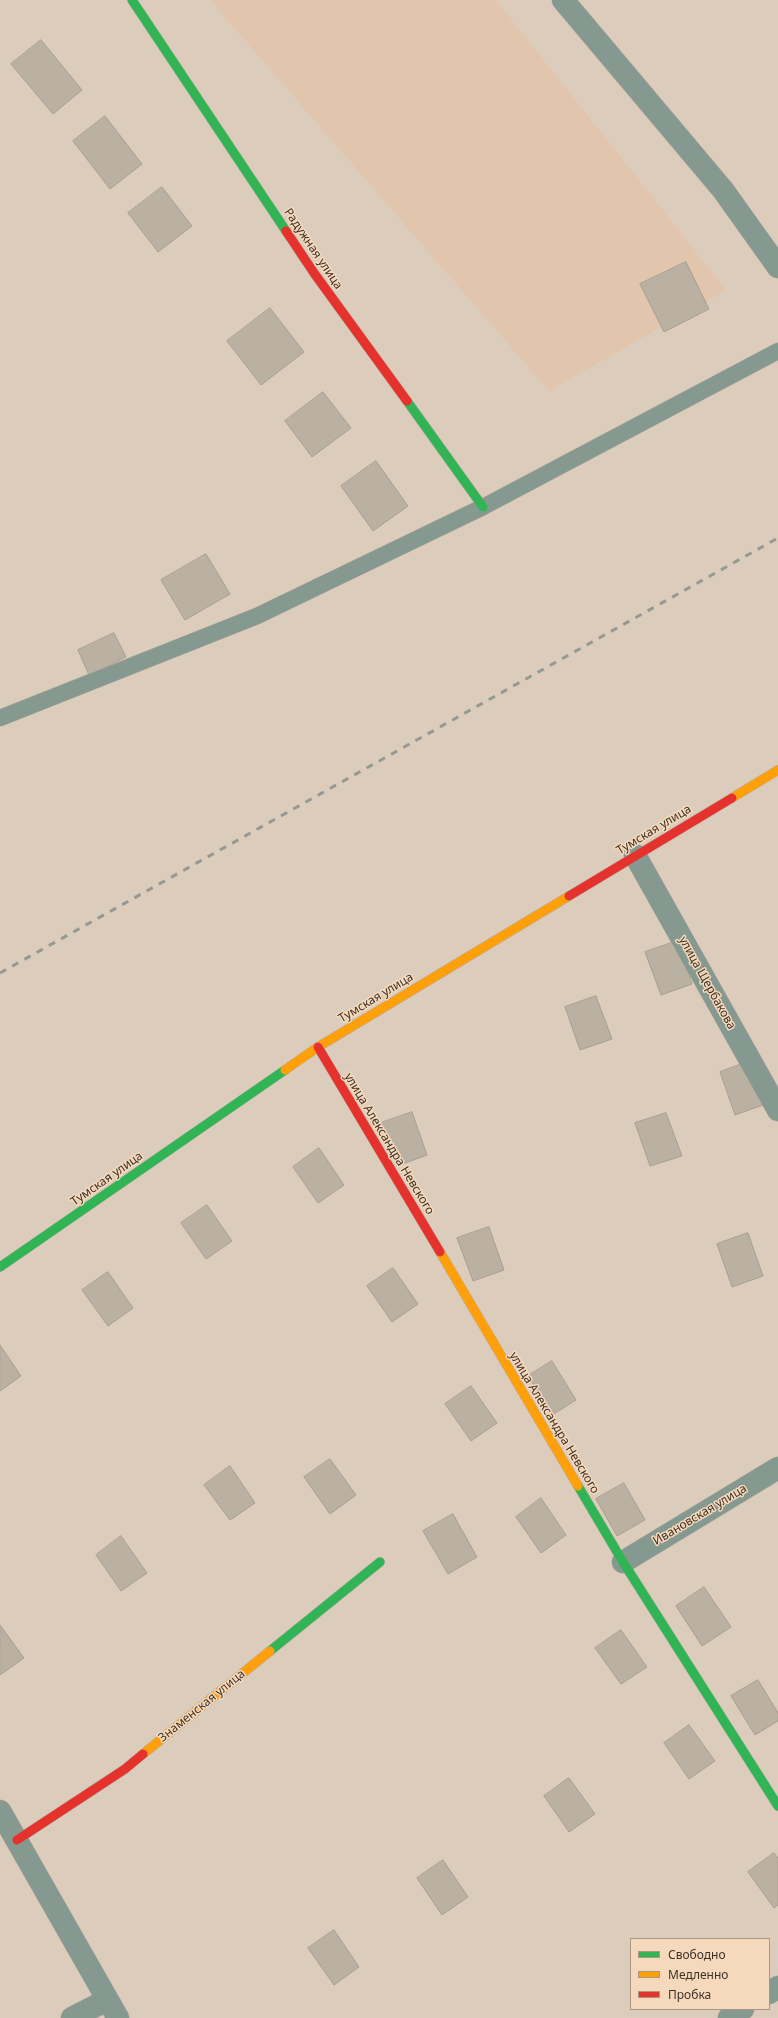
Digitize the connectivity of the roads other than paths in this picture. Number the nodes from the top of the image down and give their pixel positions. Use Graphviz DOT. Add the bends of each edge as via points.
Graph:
graph roads {
  1 [pos="132,0"];
  2 [pos="563,0"];
  3 [pos="778,267"];
  4 [pos="778,351"];
  5 [pos="482,506"];
  6 [pos="0,718"];
  7 [pos="778,770"];
  8 [pos="635,855"];
  9 [pos="318,1047"];
  10 [pos="778,1110"];
  11 [pos="0,1267"];
  12 [pos="778,1468"];
  13 [pos="380,1562"];
  14 [pos="623,1562"];
  15 [pos="778,1806"];
  16 [pos="0,1810"];
  17 [pos="16,1840"];
  18 [pos="113,2009"];
  19 [pos="741,2010"];
  20 [pos="72,2018"];
  21 [pos="729,2018"];
  1 -- 5 [label="street, Радужная улица" via="314,273"];
  2 -- 3 [label="street" via="723,190"];
  4 -- 5 [label="lane"];
  5 -- 6 [label="lane" via="257,616"];
  7 -- 8 [label="street, Тумская улица"];
  8 -- 9 [label="street, Тумская улица"];
  8 -- 10 [label="street, улица Щербакова"];
  9 -- 11 [label="street, Тумская улица"];
  9 -- 14 [label="street, улица Александра Невского"];
  12 -- 14 [label="street, Ивановская улица"];
  13 -- 17 [label="street, Знаменская улица" via="124,1769"];
  14 -- 15 [label="street, улица Александра Невского"];
  16 -- 17 [label="street"];
  17 -- 18 [label="street"];
  18 -- 20 [label="street"];
  19 -- 21 [label="street"];
}
